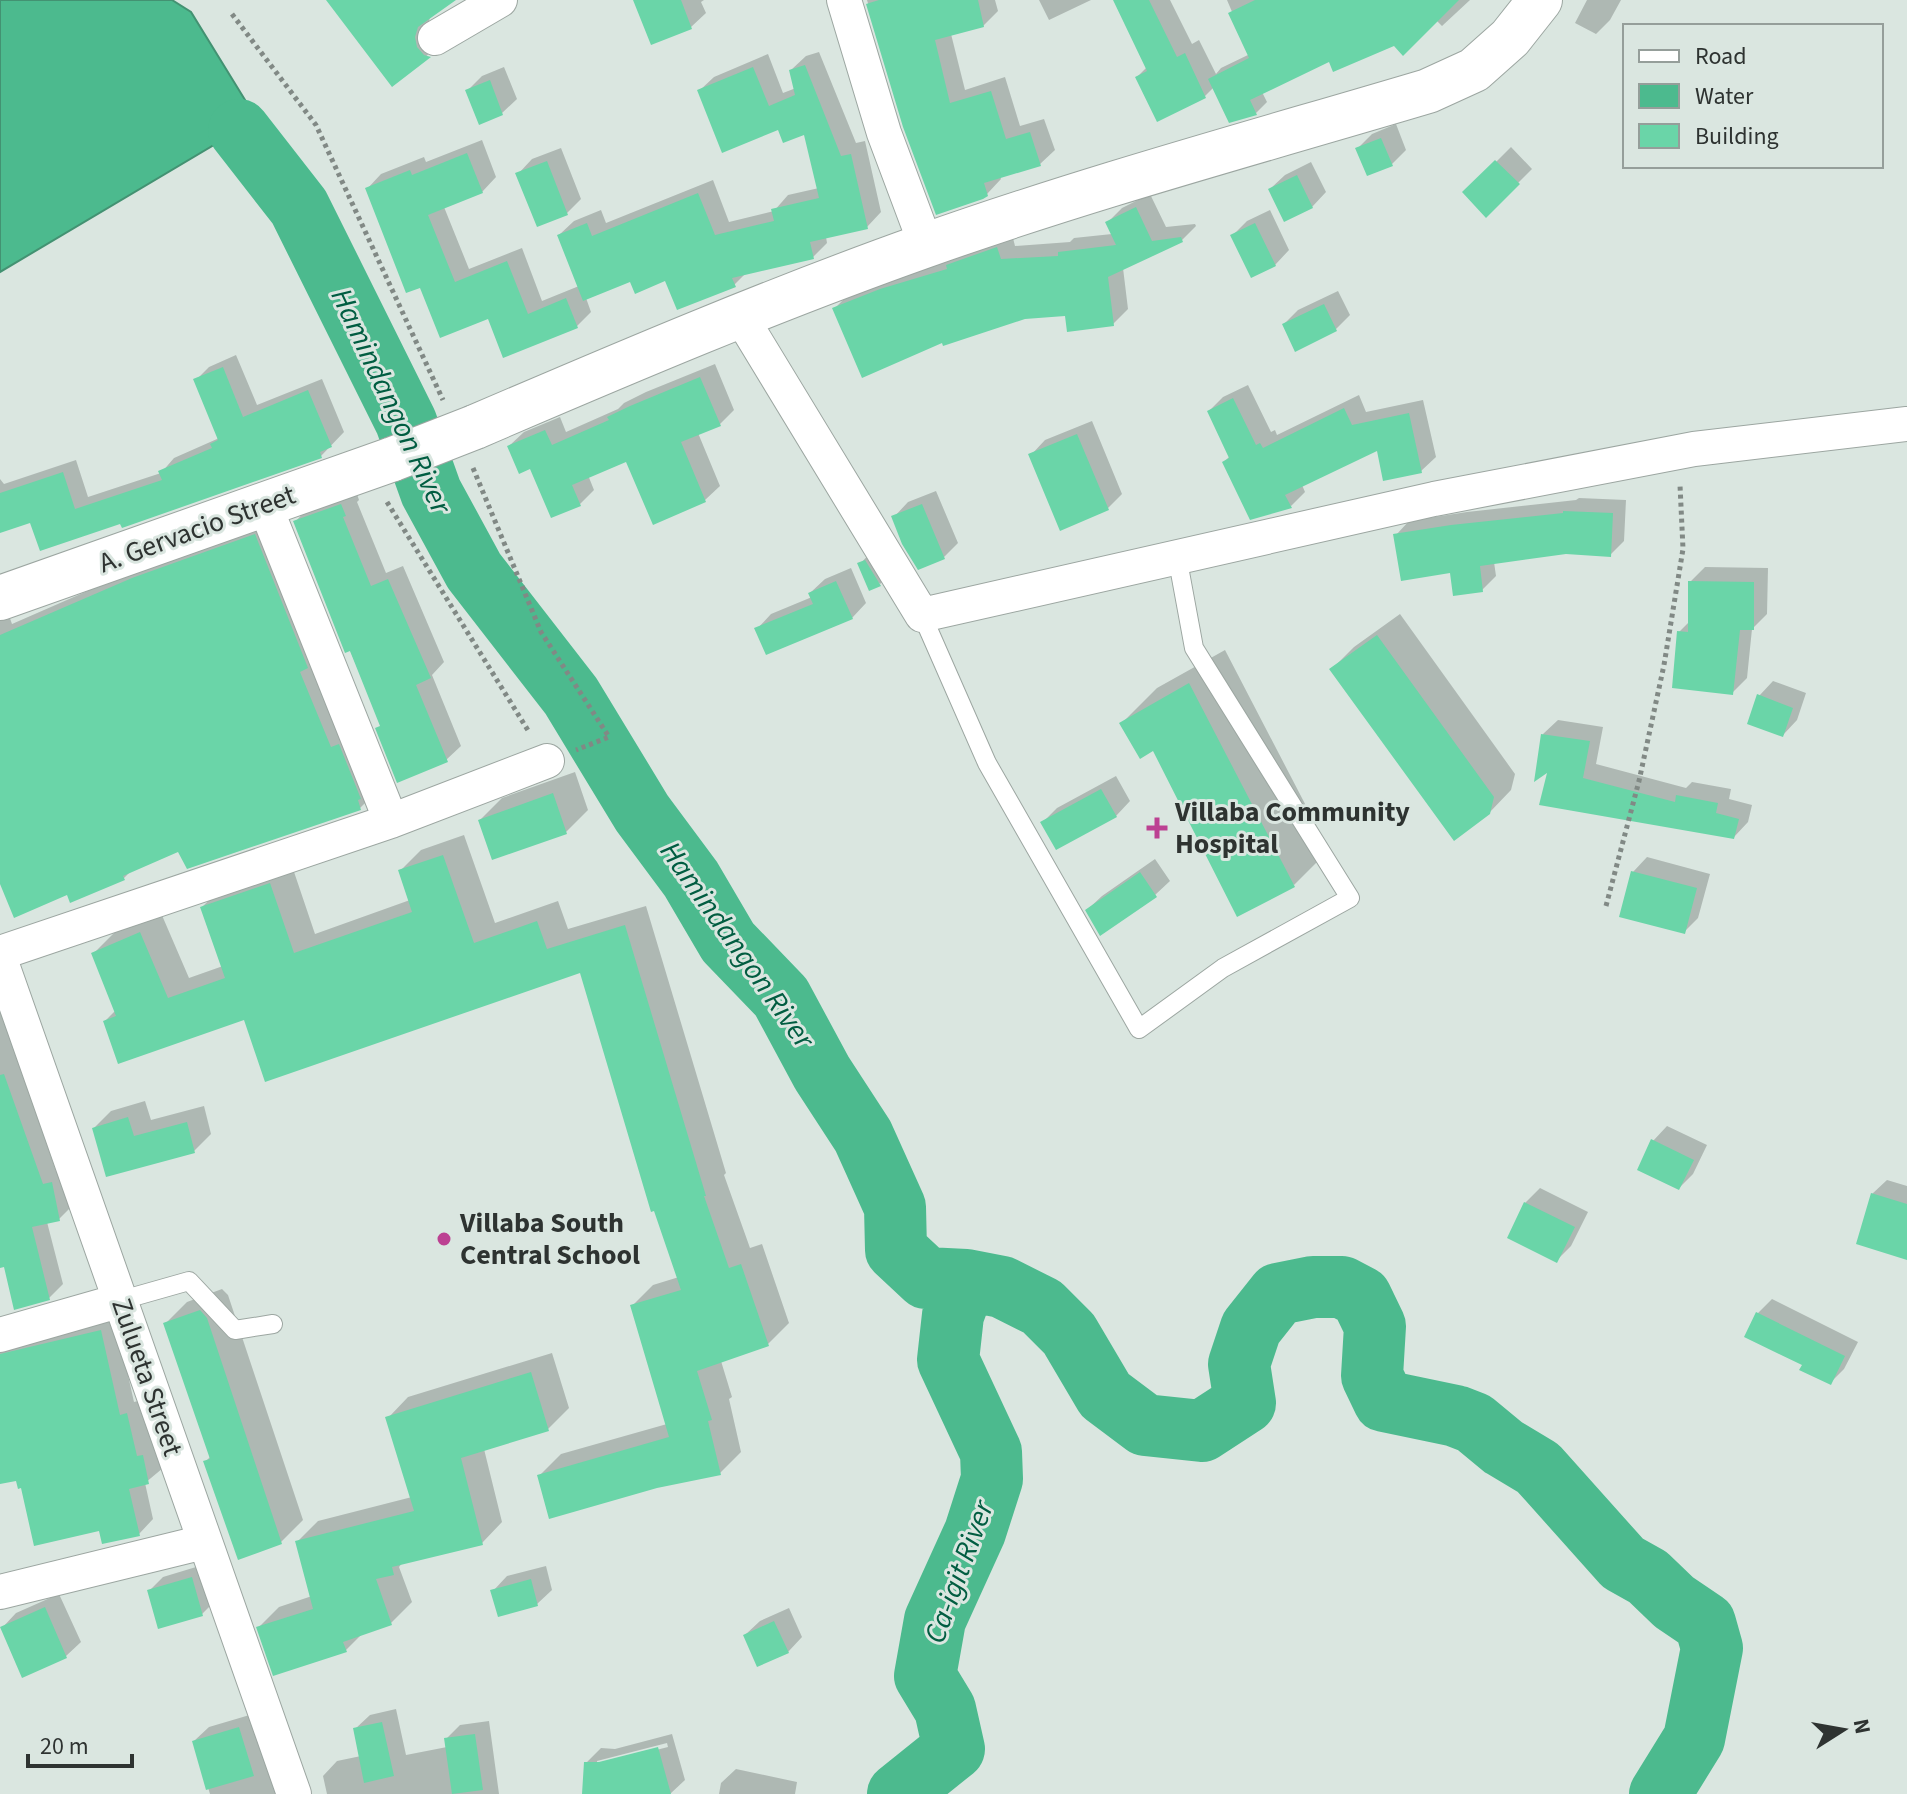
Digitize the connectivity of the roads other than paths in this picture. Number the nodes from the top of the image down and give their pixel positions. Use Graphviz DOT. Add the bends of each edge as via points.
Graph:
graph roads {
  1 [pos="500,0"];
  2 [pos="844,0"];
  3 [pos="1540,0"];
  4 [pos="435,38"];
  5 [pos="926,245"];
  6 [pos="739,314"];
  7 [pos="1907,424"];
  8 [pos="265,506"];
  9 [pos="1177,556"];
  10 [pos="0,598"];
  11 [pos="922,615"];
  12 [pos="557,758"];
  13 [pos="391,821"];
  14 [pos="0,953"];
  15 [pos="0,959"];
  16 [pos="122,1300"];
  17 [pos="273,1324"];
  18 [pos="0,1335"];
  19 [pos="204,1542"];
  20 [pos="0,1592"];
  21 [pos="294,1794"];
  1 -- 4 [label="street"];
  2 -- 5 [label="street" via="884,133"];
  3 -- 5 [label="street, A. Gervacio Street" via="1510,38 1474,70 1428,91"];
  5 -- 6 [label="street, A. Gervacio Street"];
  6 -- 8 [label="street, A. Gervacio Street, bridge" via="464,432"];
  6 -- 11 [label="street"];
  7 -- 9 [label="street" via="1678,452"];
  8 -- 10 [label="street, A. Gervacio Street"];
  8 -- 13 [label="street"];
  9 -- 11 [label="street"];
  9 -- 11 [label="lane" via="1194,648 1350,898 1223,968 1139,1029 987,763"];
  12 -- 13 [label="street"];
  13 -- 14 [label="street"];
  15 -- 16 [label="street, Zulueta Street"];
  16 -- 17 [label="lane" via="189,1281 235,1330"];
  16 -- 18 [label="street"];
  16 -- 19 [label="street, Zulueta Street"];
  19 -- 20 [label="street"];
  19 -- 21 [label="street, Zulueta Street"];
}
